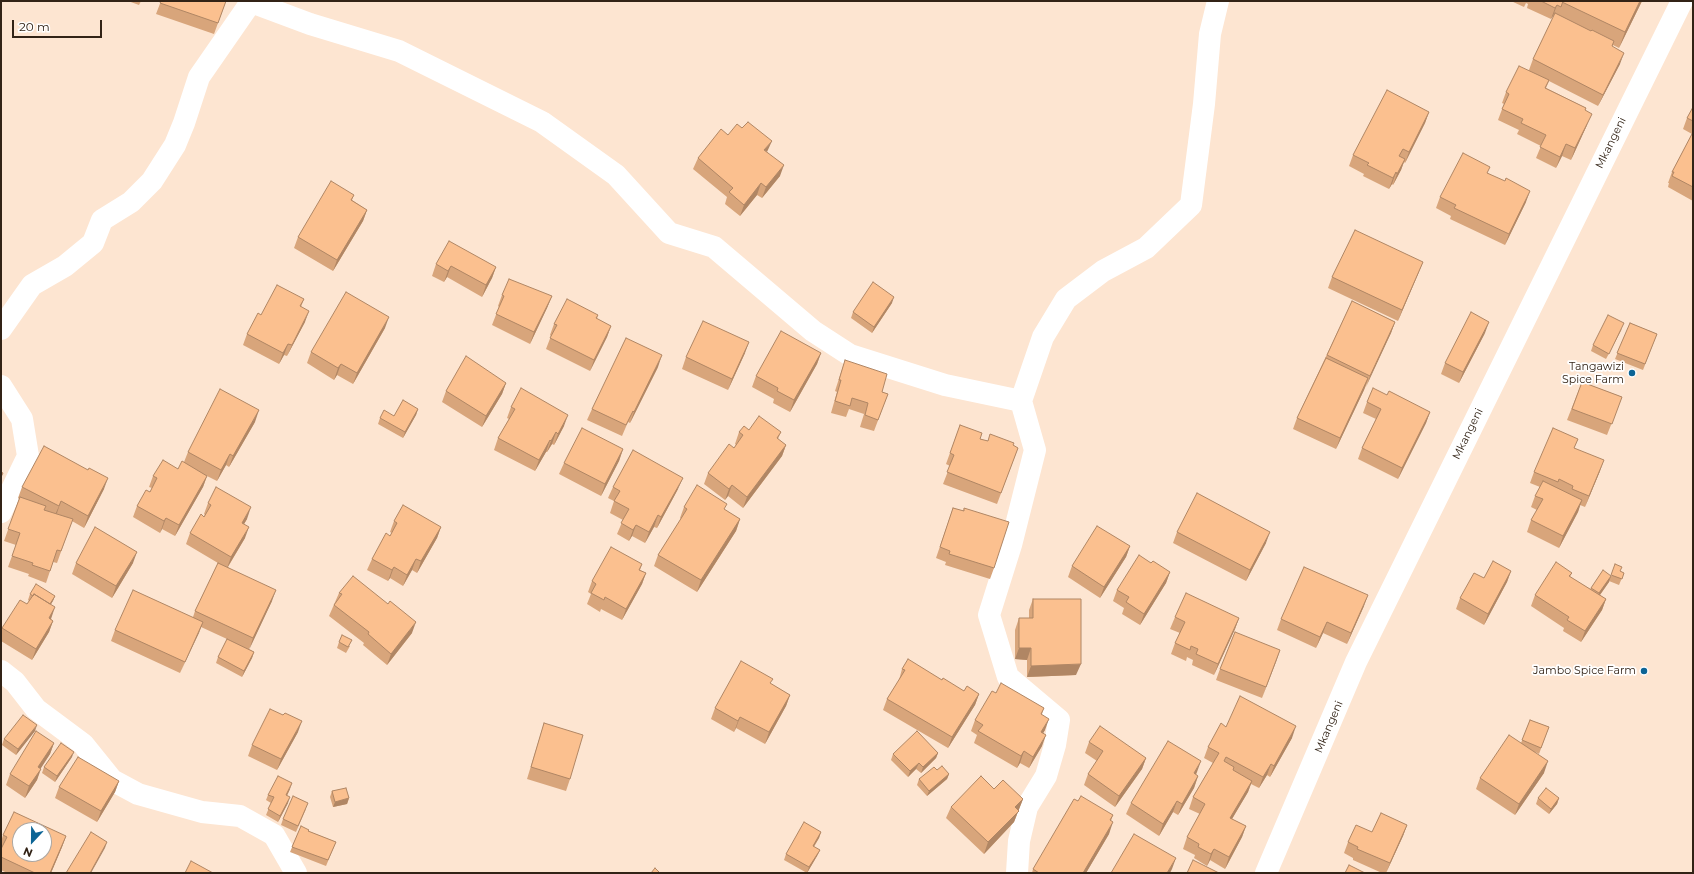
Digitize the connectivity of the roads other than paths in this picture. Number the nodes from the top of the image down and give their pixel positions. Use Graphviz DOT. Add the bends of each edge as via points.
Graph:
graph roads {
  1 [pos="1218,1"];
  2 [pos="1682,1"];
  3 [pos="251,2"];
  4 [pos="1,329"];
  5 [pos="1,386"];
  6 [pos="1021,401"];
  7 [pos="1,512"];
  8 [pos="1,671"];
  9 [pos="296,873"];
  10 [pos="1017,873"];
  11 [pos="1266,873"];
  1 -- 6 [label="street" via="1210,34 1191,205 1146,248 1102,271 1066,299 1043,337"];
  2 -- 11 [label="street, Mkangeni" via="1356,662"];
  3 -- 4 [label="street" via="198,77 175,145 152,181 131,202 102,220 93,243 65,266 32,285"];
  3 -- 6 [label="street" via="310,24 399,51 542,122 616,175 669,233 714,247 813,331 850,355 944,384"];
  5 -- 7 [label="street" via="22,419 28,456"];
  6 -- 10 [label="street" via="1035,450 989,615 1008,677 1059,720 1046,776 1027,807 1019,841"];
  8 -- 9 [label="street" via="15,682 36,709 83,744 112,780 138,794 202,812 240,816 274,835"];
}
